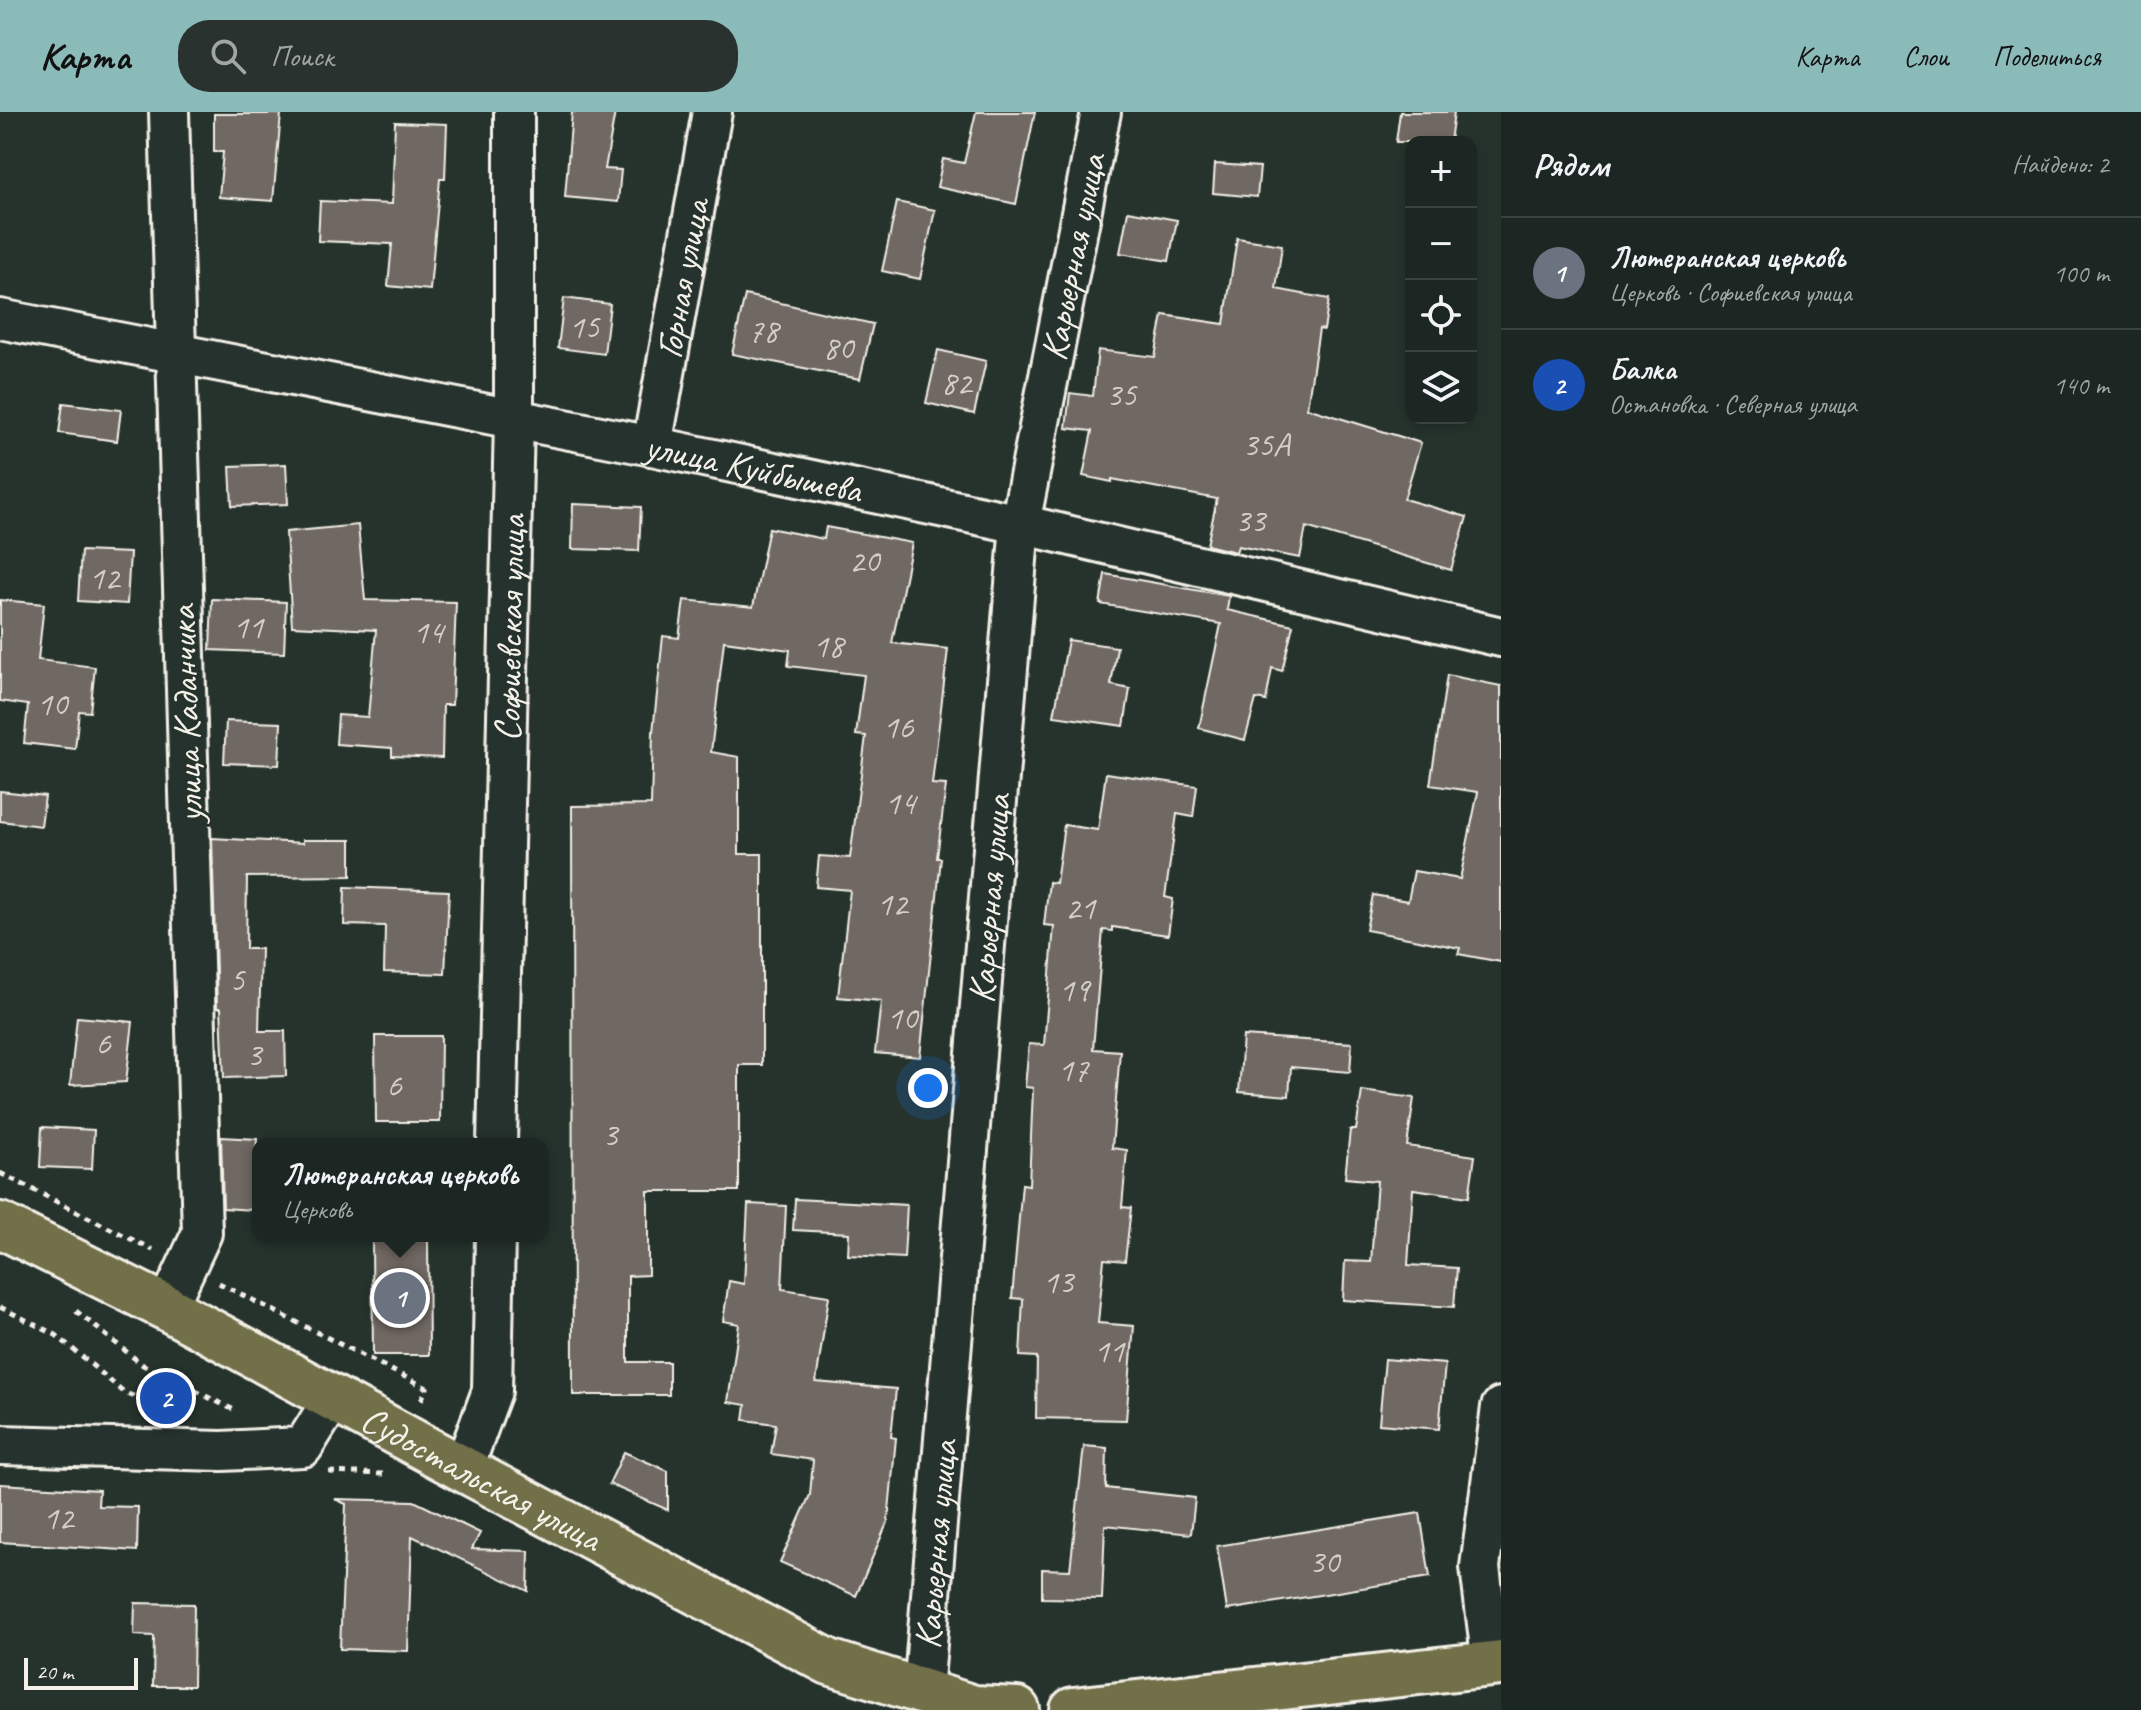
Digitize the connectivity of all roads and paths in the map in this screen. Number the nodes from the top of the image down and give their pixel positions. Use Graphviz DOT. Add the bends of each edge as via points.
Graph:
graph roads {
  1 [pos="169,112"];
  2 [pos="514,112"];
  3 [pos="712,112"];
  4 [pos="1101,112"];
  5 [pos="0,319"];
  6 [pos="174,352"];
  7 [pos="514,421"];
  8 [pos="652,446"];
  9 [pos="1020,524"];
  10 [pos="1501,637"];
  11 [pos="497,1138"];
  12 [pos="0,1225"];
  13 [pos="495,1242"];
  14 [pos="64,1305"];
  15 [pos="0,1307"];
  16 [pos="167,1308"];
  17 [pos="334,1397"];
  18 [pos="1501,1407"];
  19 [pos="177,1413"];
  20 [pos="247,1416"];
  21 [pos="0,1445"];
  22 [pos="463,1469"];
  23 [pos="1497,1664"];
  24 [pos="923,1692"];
  25 [pos="972,1709"];
  26 [pos="1017,1710"];
  27 [pos="1073,1710"];
  1 -- 6 [label="street, улица Каданчика"];
  2 -- 7 [label="street, Софиевская улица"];
  3 -- 8 [label="street, Горная улица"];
  4 -- 9 [label="street, Карьерная улица"];
  5 -- 6 [label="street, улица Куйбышева"];
  6 -- 7 [label="street, улица Куйбышева"];
  6 -- 16 [label="street, улица Каданчика" via="202,1233"];
  7 -- 8 [label="street, улица Куйбышева"];
  7 -- 11 [label="street, Софиевская улица"];
  8 -- 9 [label="street, улица Куйбышева"];
  9 -- 10 [label="street, улица Куйбышева"];
  9 -- 24 [label="street, Карьерная улица"];
  12 -- 16 [label="highway, Судостальская улица"];
  13 -- 22 [label="street" via="492,1391"];
  14 -- 20 [label="path" via="143,1365"];
  15 -- 19 [label="path" via="56,1335 125,1393"];
  16 -- 17 [label="highway, Судостальская улица"];
  17 -- 21 [label="street" via="303,1447 222,1451"];
  17 -- 22 [label="highway, Судостальская улица"];
  18 -- 23 [label="street" via="1480,1567"];
  22 -- 24 [label="highway, Судостальская улица" via="829,1662"];
  23 -- 27 [label="highway"];
  24 -- 25 [label="highway, Судостальская улица"];
  25 -- 26 [label="highway, Судостальская улица"];
}
